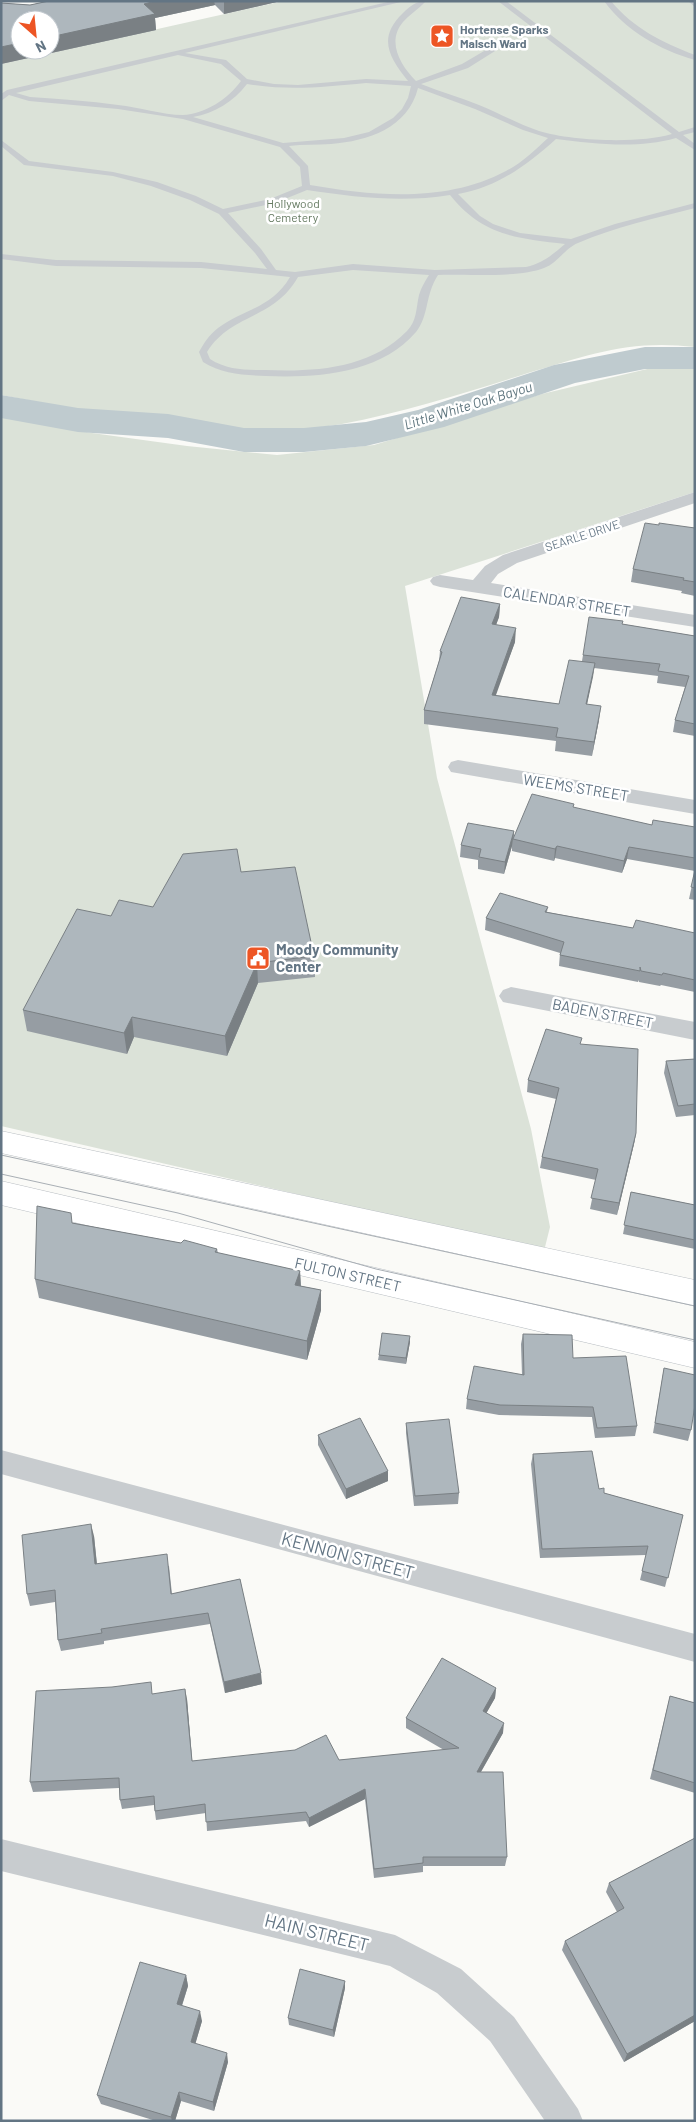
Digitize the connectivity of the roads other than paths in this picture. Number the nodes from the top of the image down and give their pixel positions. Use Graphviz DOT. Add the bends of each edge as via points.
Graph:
graph roads {
  1 [pos="402,1"];
  2 [pos="423,1"];
  3 [pos="501,1"];
  4 [pos="607,1"];
  5 [pos="691,1"];
  6 [pos="695,5"];
  7 [pos="240,38"];
  8 [pos="499,46"];
  9 [pos="172,54"];
  10 [pos="695,58"];
  11 [pos="223,62"];
  12 [pos="245,81"];
  13 [pos="415,84"];
  14 [pos="3,94"];
  15 [pos="203,113"];
  16 [pos="184,117"];
  17 [pos="204,123"];
  18 [pos="695,129"];
  19 [pos="676,134"];
  20 [pos="554,137"];
  21 [pos="1,142"];
  22 [pos="283,145"];
  23 [pos="695,148"];
  24 [pos="306,187"];
  25 [pos="452,192"];
  26 [pos="695,206"];
  27 [pos="222,212"];
  28 [pos="572,242"];
  29 [pos="1,256"];
  30 [pos="272,271"];
  31 [pos="435,273"];
  32 [pos="295,274"];
  33 [pos="695,497"];
  34 [pos="440,580"];
  35 [pos="479,587"];
  36 [pos="695,621"];
  37 [pos="458,767"];
  38 [pos="695,807"];
  39 [pos="511,996"];
  40 [pos="695,1031"];
  41 [pos="1,1142"];
  42 [pos="1,1193"];
  43 [pos="695,1292"];
  44 [pos="695,1355"];
  45 [pos="1,1462"];
  46 [pos="695,1648"];
  47 [pos="1,1856"];
  48 [pos="566,2121"];
  1 -- 7 [label="lane"];
  2 -- 13 [label="lane" via="398,22 391,38 392,53 397,63"];
  3 -- 19 [label="lane"];
  4 -- 10 [label="lane" via="614,12 634,28"];
  5 -- 6 [label="lane"];
  7 -- 9 [label="lane"];
  7 -- 11 [label="lane" via="231,45"];
  8 -- 13 [label="lane" via="465,66"];
  9 -- 11 [label="lane"];
  9 -- 14 [label="lane"];
  11 -- 12 [label="lane"];
  12 -- 13 [label="lane" via="286,87 366,81"];
  12 -- 15 [label="lane" via="230,98"];
  13 -- 20 [label="lane"];
  13 -- 22 [label="lane" via="409,106 394,122 379,130 346,140"];
  14 -- 16 [label="lane"];
  15 -- 16 [label="lane"];
  15 -- 17 [label="lane"];
  16 -- 17 [label="lane"];
  17 -- 22 [label="lane"];
  18 -- 19 [label="lane"];
  19 -- 20 [label="lane" via="664,138 618,141"];
  19 -- 23 [label="lane"];
  20 -- 25 [label="lane" via="508,173"];
  21 -- 27 [label="lane" via="27,163 94,170 137,179 178,192"];
  22 -- 24 [label="lane" via="304,166"];
  24 -- 25 [label="lane" via="388,197"];
  24 -- 27 [label="lane" via="272,201"];
  25 -- 28 [label="lane" via="475,219 491,227"];
  26 -- 28 [label="lane"];
  27 -- 30 [label="lane"];
  28 -- 31 [label="lane" via="552,260 526,270"];
  29 -- 30 [label="lane" via="56,263 161,263"];
  30 -- 32 [label="lane"];
  31 -- 32 [label="lane" via="368,267"];
  31 -- 32 [label="lane" via="424,293 422,314 412,330 395,347 367,361 332,370 289,374 224,370 206,360 203,352 206,344 228,326 273,303 286,292"];
  33 -- 35 [label="street, SEARLE DRIVE" via="510,559 485,574"];
  34 -- 35 [label="street, CALENDAR STREET"];
  35 -- 36 [label="street, CALENDAR STREET"];
  37 -- 38 [label="street, WEEMS STREET"];
  39 -- 40 [label="street, BADEN STREET"];
  41 -- 43 [label="main road"];
  42 -- 44 [label="main road, FULTON STREET"];
  45 -- 46 [label="street, KENNON STREET"];
  47 -- 48 [label="street, HAIN STREET" via="395,1951 450,1982 502,2029"];
}
